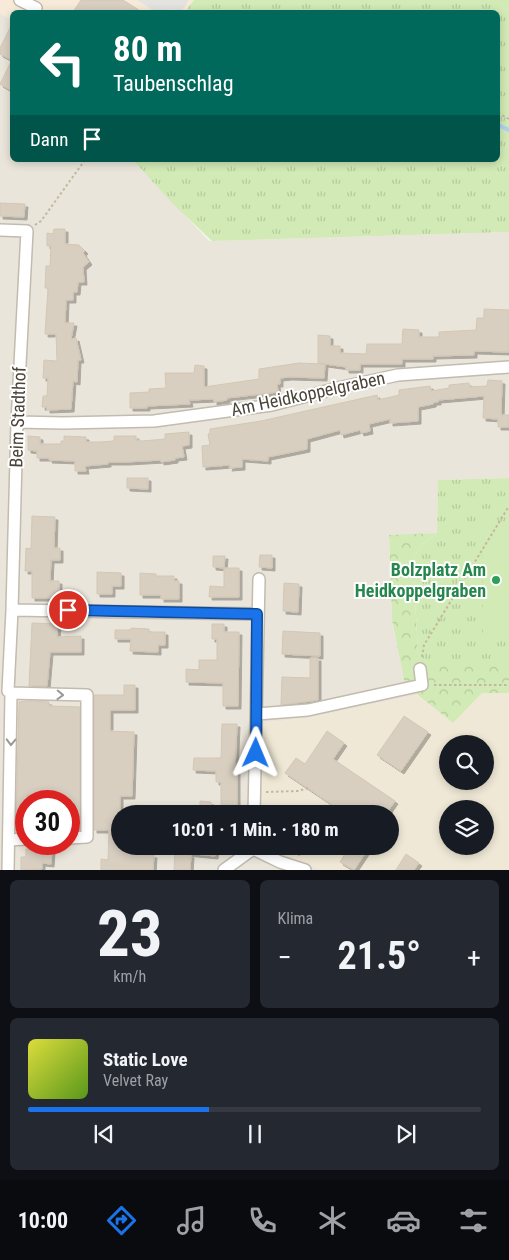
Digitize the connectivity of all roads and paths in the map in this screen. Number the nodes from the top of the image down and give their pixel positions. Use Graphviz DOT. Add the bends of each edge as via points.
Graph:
graph roads {
  1 [pos="20,0"];
  2 [pos="36,8"];
  3 [pos="85,162"];
  4 [pos="0,230"];
  5 [pos="27,231"];
  6 [pos="509,366"];
  7 [pos="17,422"];
  8 [pos="509,506"];
  9 [pos="259,579"];
  10 [pos="12,610"];
  11 [pos="257,614"];
  12 [pos="420,669"];
  13 [pos="422,685"];
  14 [pos="509,686"];
  15 [pos="6,692"];
  16 [pos="256,714"];
  17 [pos="308,788"];
  18 [pos="254,793"];
  19 [pos="254,805"];
  20 [pos="80,838"];
  21 [pos="9,840"];
  22 [pos="15,840"];
  23 [pos="243,855"];
  24 [pos="267,855"];
  25 [pos="300,855"];
  26 [pos="280,862"];
  27 [pos="8,870"];
  28 [pos="224,870"];
  29 [pos="305,870"];
  1 -- 2 [label="street"];
  3 -- 5 [label="path" via="41,221"];
  4 -- 5 [label="street"];
  5 -- 7 [label="street, Beim Stadthof"];
  6 -- 7 [label="street, Am Heidkoppelgraben" via="398,375 272,405 154,421"];
  7 -- 10 [label="street, Beim Stadthof"];
  8 -- 12 [label="path" via="424,646"];
  9 -- 11 [label="street"];
  10 -- 11 [label="street"];
  10 -- 15 [label="street, Beim Stadthof"];
  11 -- 16 [label="street"];
  12 -- 13 [label="street"];
  13 -- 14 [label="path"];
  13 -- 16 [label="street" via="308,710"];
  15 -- 20 [label="street, one-way" via="87,695 87,838"];
  15 -- 21 [label="street, Beim Stadthof, one-way"];
  16 -- 18 [label="street"];
  17 -- 18 [label="path" via="298,792"];
  18 -- 19 [label="street"];
  21 -- 22 [label="street"];
  21 -- 27 [label="street, Beim Stadthof"];
  23 -- 28 [label="street"];
  24 -- 26 [label="street"];
  25 -- 26 [label="path"];
  26 -- 29 [label="street"];
}
